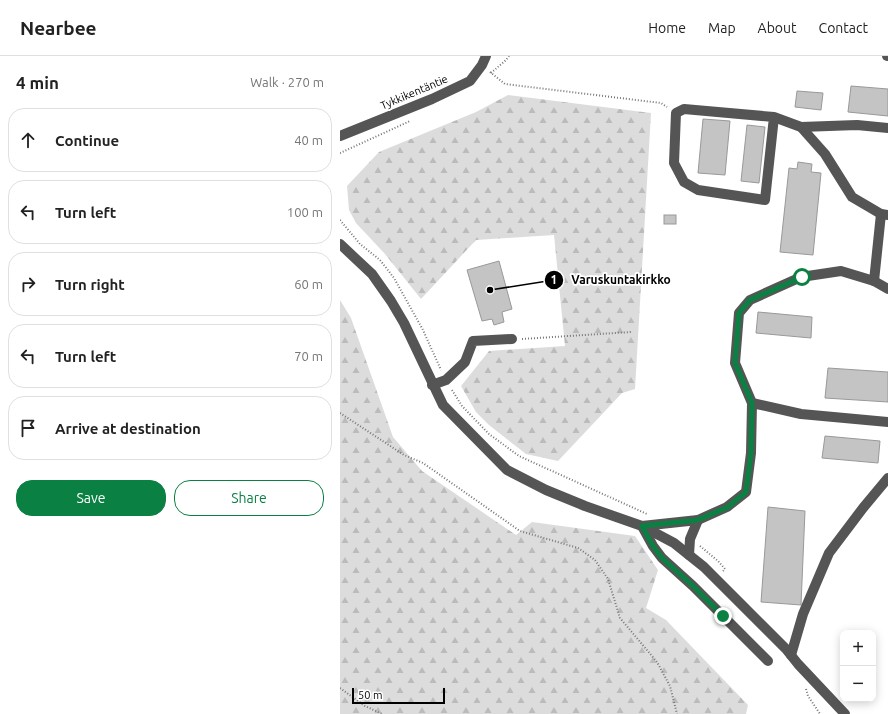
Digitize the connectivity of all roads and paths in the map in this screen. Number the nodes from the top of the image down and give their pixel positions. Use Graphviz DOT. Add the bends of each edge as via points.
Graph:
graph roads {
  1 [pos="484,60"];
  2 [pos="676,113"];
  3 [pos="774,117"];
  4 [pos="801,127"];
  5 [pos="888,128"];
  6 [pos="340,136"];
  7 [pos="884,215"];
  8 [pos="340,220"];
  9 [pos="340,244"];
  10 [pos="874,281"];
  11 [pos="888,289"];
  12 [pos="631,332"];
  13 [pos="512,339"];
  14 [pos="446,380"];
  15 [pos="432,385"];
  16 [pos="752,403"];
  17 [pos="340,413"];
  18 [pos="888,422"];
  19 [pos="888,478"];
  20 [pos="698,520"];
  21 [pos="666,522"];
  22 [pos="642,526"];
  23 [pos="690,539"];
  24 [pos="689,555"];
  25 [pos="716,580"];
  26 [pos="791,655"];
  27 [pos="768,661"];
  28 [pos="805,684"];
  29 [pos="340,688"];
  30 [pos="382,714"];
  31 [pos="677,714"];
  32 [pos="820,714"];
  33 [pos="844,714"];
  1 -- 2 [label="path" via="504,84 661,103"];
  1 -- 6 [label="street, Tykkikentäntie" via="470,81"];
  2 -- 3 [label="street" via="684,109"];
  2 -- 3 [label="street" via="674,163 684,182 698,190 765,200"];
  3 -- 4 [label="street"];
  4 -- 5 [label="street" via="857,125"];
  4 -- 7 [label="street" via="825,154 852,197"];
  7 -- 10 [label="street"];
  8 -- 14 [label="path" via="360,244 380,260 394,278 423,330"];
  9 -- 15 [label="street" via="372,274 391,301 404,323"];
  10 -- 11 [label="street"];
  10 -- 16 [label="street" via="841,271 802,277 750,300 739,313 735,363"];
  12 -- 13 [label="path"];
  13 -- 14 [label="street" via="473,341 465,362"];
  14 -- 15 [label="street"];
  14 -- 21 [label="path" via="462,406 490,434 519,456"];
  15 -- 22 [label="street" via="443,405 508,470 546,490"];
  16 -- 18 [label="street" via="801,414"];
  16 -- 20 [label="street" via="751,453 746,492 728,507"];
  17 -- 31 [label="path" via="404,455 423,463 520,531 578,548 595,560 608,579 620,618 657,662 670,686"];
  19 -- 26 [label="street" via="829,553 803,614"];
  20 -- 21 [label="street"];
  20 -- 23 [label="street"];
  21 -- 22 [label="street"];
  22 -- 24 [label="street" via="674,542"];
  22 -- 27 [label="street" via="662,558"];
  23 -- 24 [label="street"];
  23 -- 25 [label="path" via="718,561 724,569"];
  24 -- 25 [label="street"];
  25 -- 26 [label="street"];
  26 -- 33 [label="street"];
  28 -- 32 [label="path" via="808,696"];
  29 -- 30 [label="path" via="365,706"];
}
